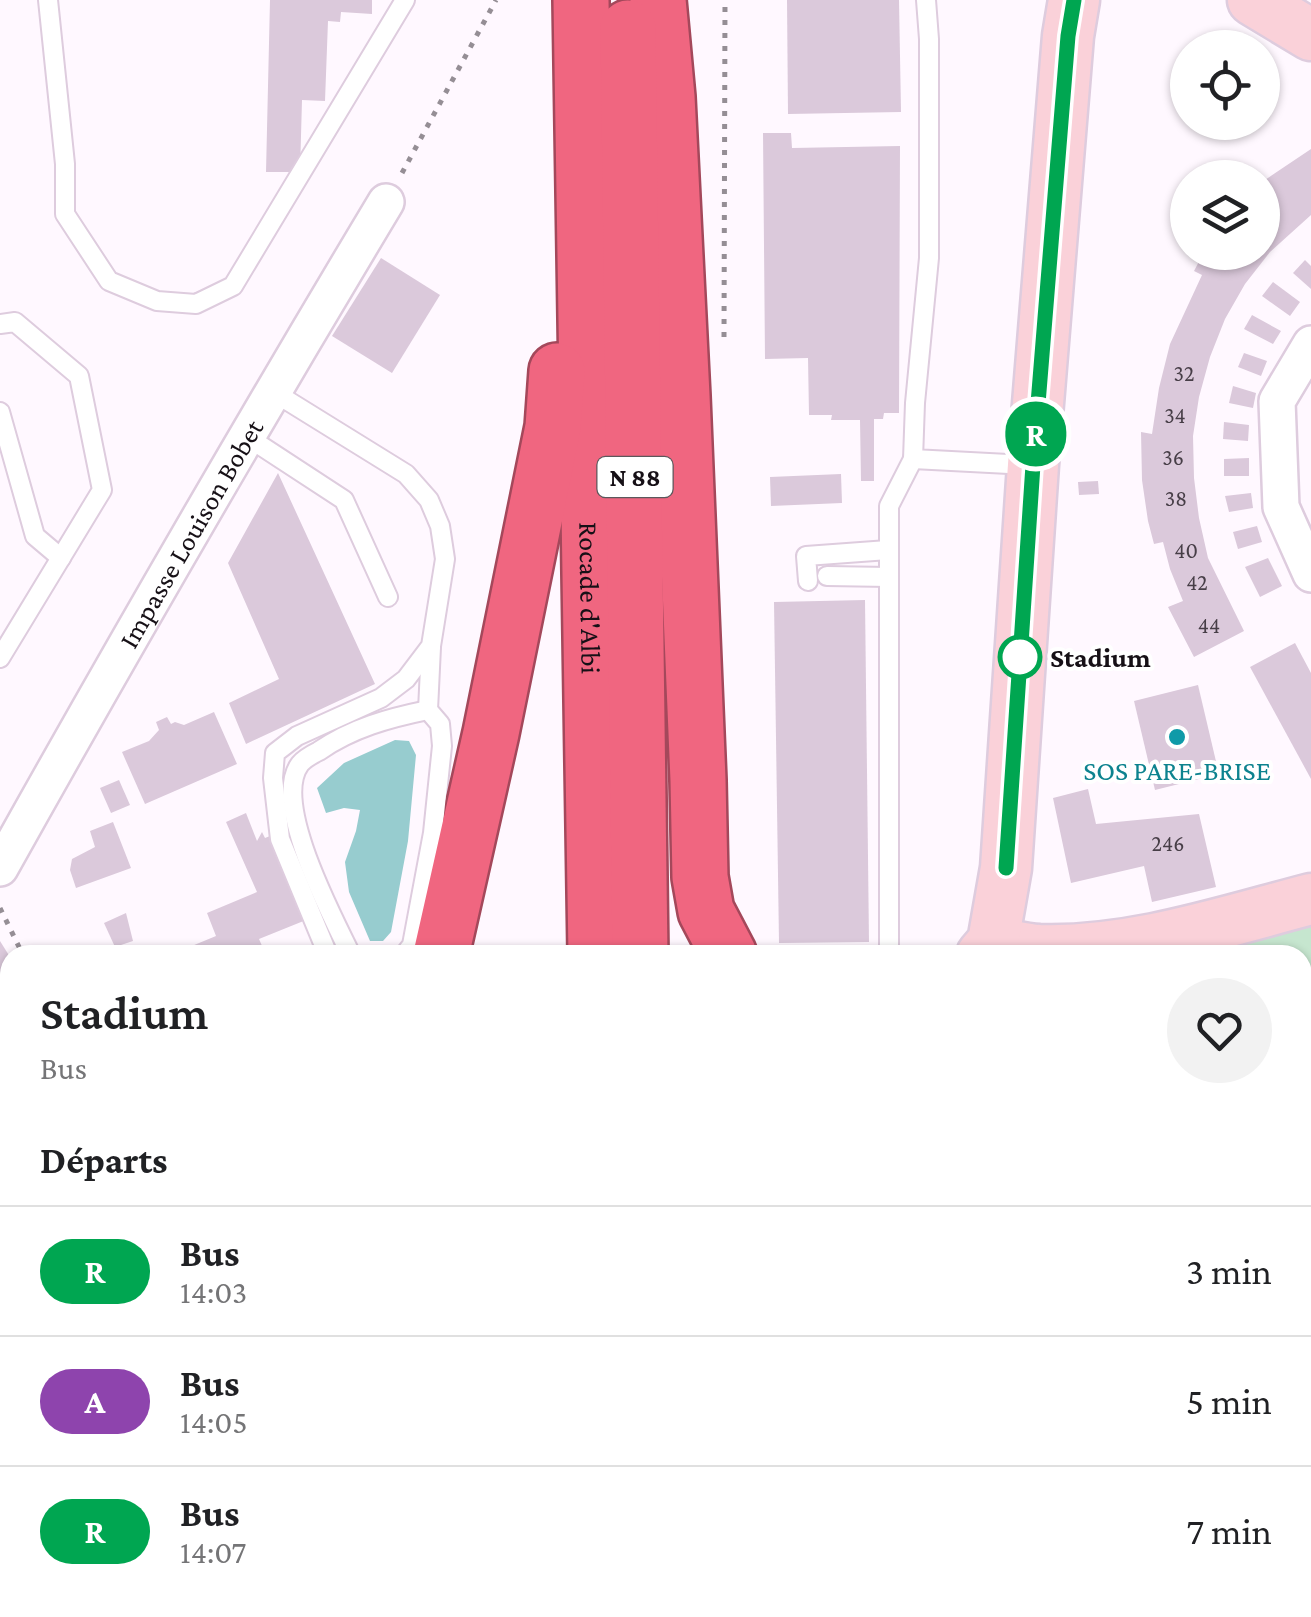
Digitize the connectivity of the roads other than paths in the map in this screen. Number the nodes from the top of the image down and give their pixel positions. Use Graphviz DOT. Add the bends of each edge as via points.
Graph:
graph roads {
  1 [pos="48,0"];
  2 [pos="406,0"];
  3 [pos="580,0"];
  4 [pos="627,0"];
  5 [pos="658,0"];
  6 [pos="926,0"];
  7 [pos="1074,0"];
  8 [pos="1253,0"];
  9 [pos="1311,34"];
  10 [pos="386,202"];
  11 [pos="584,209"];
  12 [pos="0,324"];
  13 [pos="1311,344"];
  14 [pos="272,391"];
  15 [pos="0,412"];
  16 [pos="246,436"];
  17 [pos="912,459"];
  18 [pos="1033,465"];
  19 [pos="888,550"];
  20 [pos="60,558"];
  21 [pos="1311,574"];
  22 [pos="889,578"];
  23 [pos="388,596"];
  24 [pos="431,646"];
  25 [pos="0,658"];
  26 [pos="428,710"];
  27 [pos="0,868"];
  28 [pos="1311,899"];
  29 [pos="324,945"];
  30 [pos="346,945"];
  31 [pos="412,945"];
  32 [pos="444,945"];
  33 [pos="596,945"];
  34 [pos="640,945"];
  35 [pos="724,945"];
  36 [pos="889,945"];
  37 [pos="988,945"];
  38 [pos="1113,945"];
  1 -- 2 [label="lane" via="65,214 109,282 158,301 196,304 233,286"];
  3 -- 11 [label="highway, Rocade d'Albi / N 88"];
  4 -- 34 [label="highway, Rocade d'Albi / N 88"];
  5 -- 35 [label="highway" via="683,415 700,877 706,911"];
  6 -- 17 [label="lane" via="929,258"];
  7 -- 18 [label="street"];
  8 -- 9 [label="street"];
  10 -- 14 [label="street, Impasse Louison Bobet"];
  11 -- 32 [label="highway" via="561,253 553,428"];
  11 -- 33 [label="highway, Rocade d'Albi / N 88"];
  12 -- 20 [label="lane" via="15,322 79,376 102,490"];
  13 -- 21 [label="street" via="1277,402 1281,507"];
  14 -- 16 [label="street, Impasse Louison Bobet"];
  14 -- 24 [label="lane" via="406,474 428,500 445,559"];
  15 -- 20 [label="lane" via="35,536"];
  16 -- 23 [label="lane" via="344,500"];
  16 -- 27 [label="street, Impasse Louison Bobet"];
  17 -- 18 [label="lane"];
  17 -- 19 [label="lane" via="889,506"];
  18 -- 37 [label="street" via="1006,868"];
  19 -- 22 [label="lane"];
  19 -- 22 [label="lane" via="806,556 817,579"];
  20 -- 25 [label="lane"];
  22 -- 36 [label="lane"];
  24 -- 26 [label="lane"];
  24 -- 29 [label="lane" via="381,698 275,752 280,839"];
  26 -- 30 [label="lane" via="336,739 300,763 293,781 311,870"];
  26 -- 31 [label="lane" via="440,724 440,764"];
  28 -- 38 [label="street"];
}
